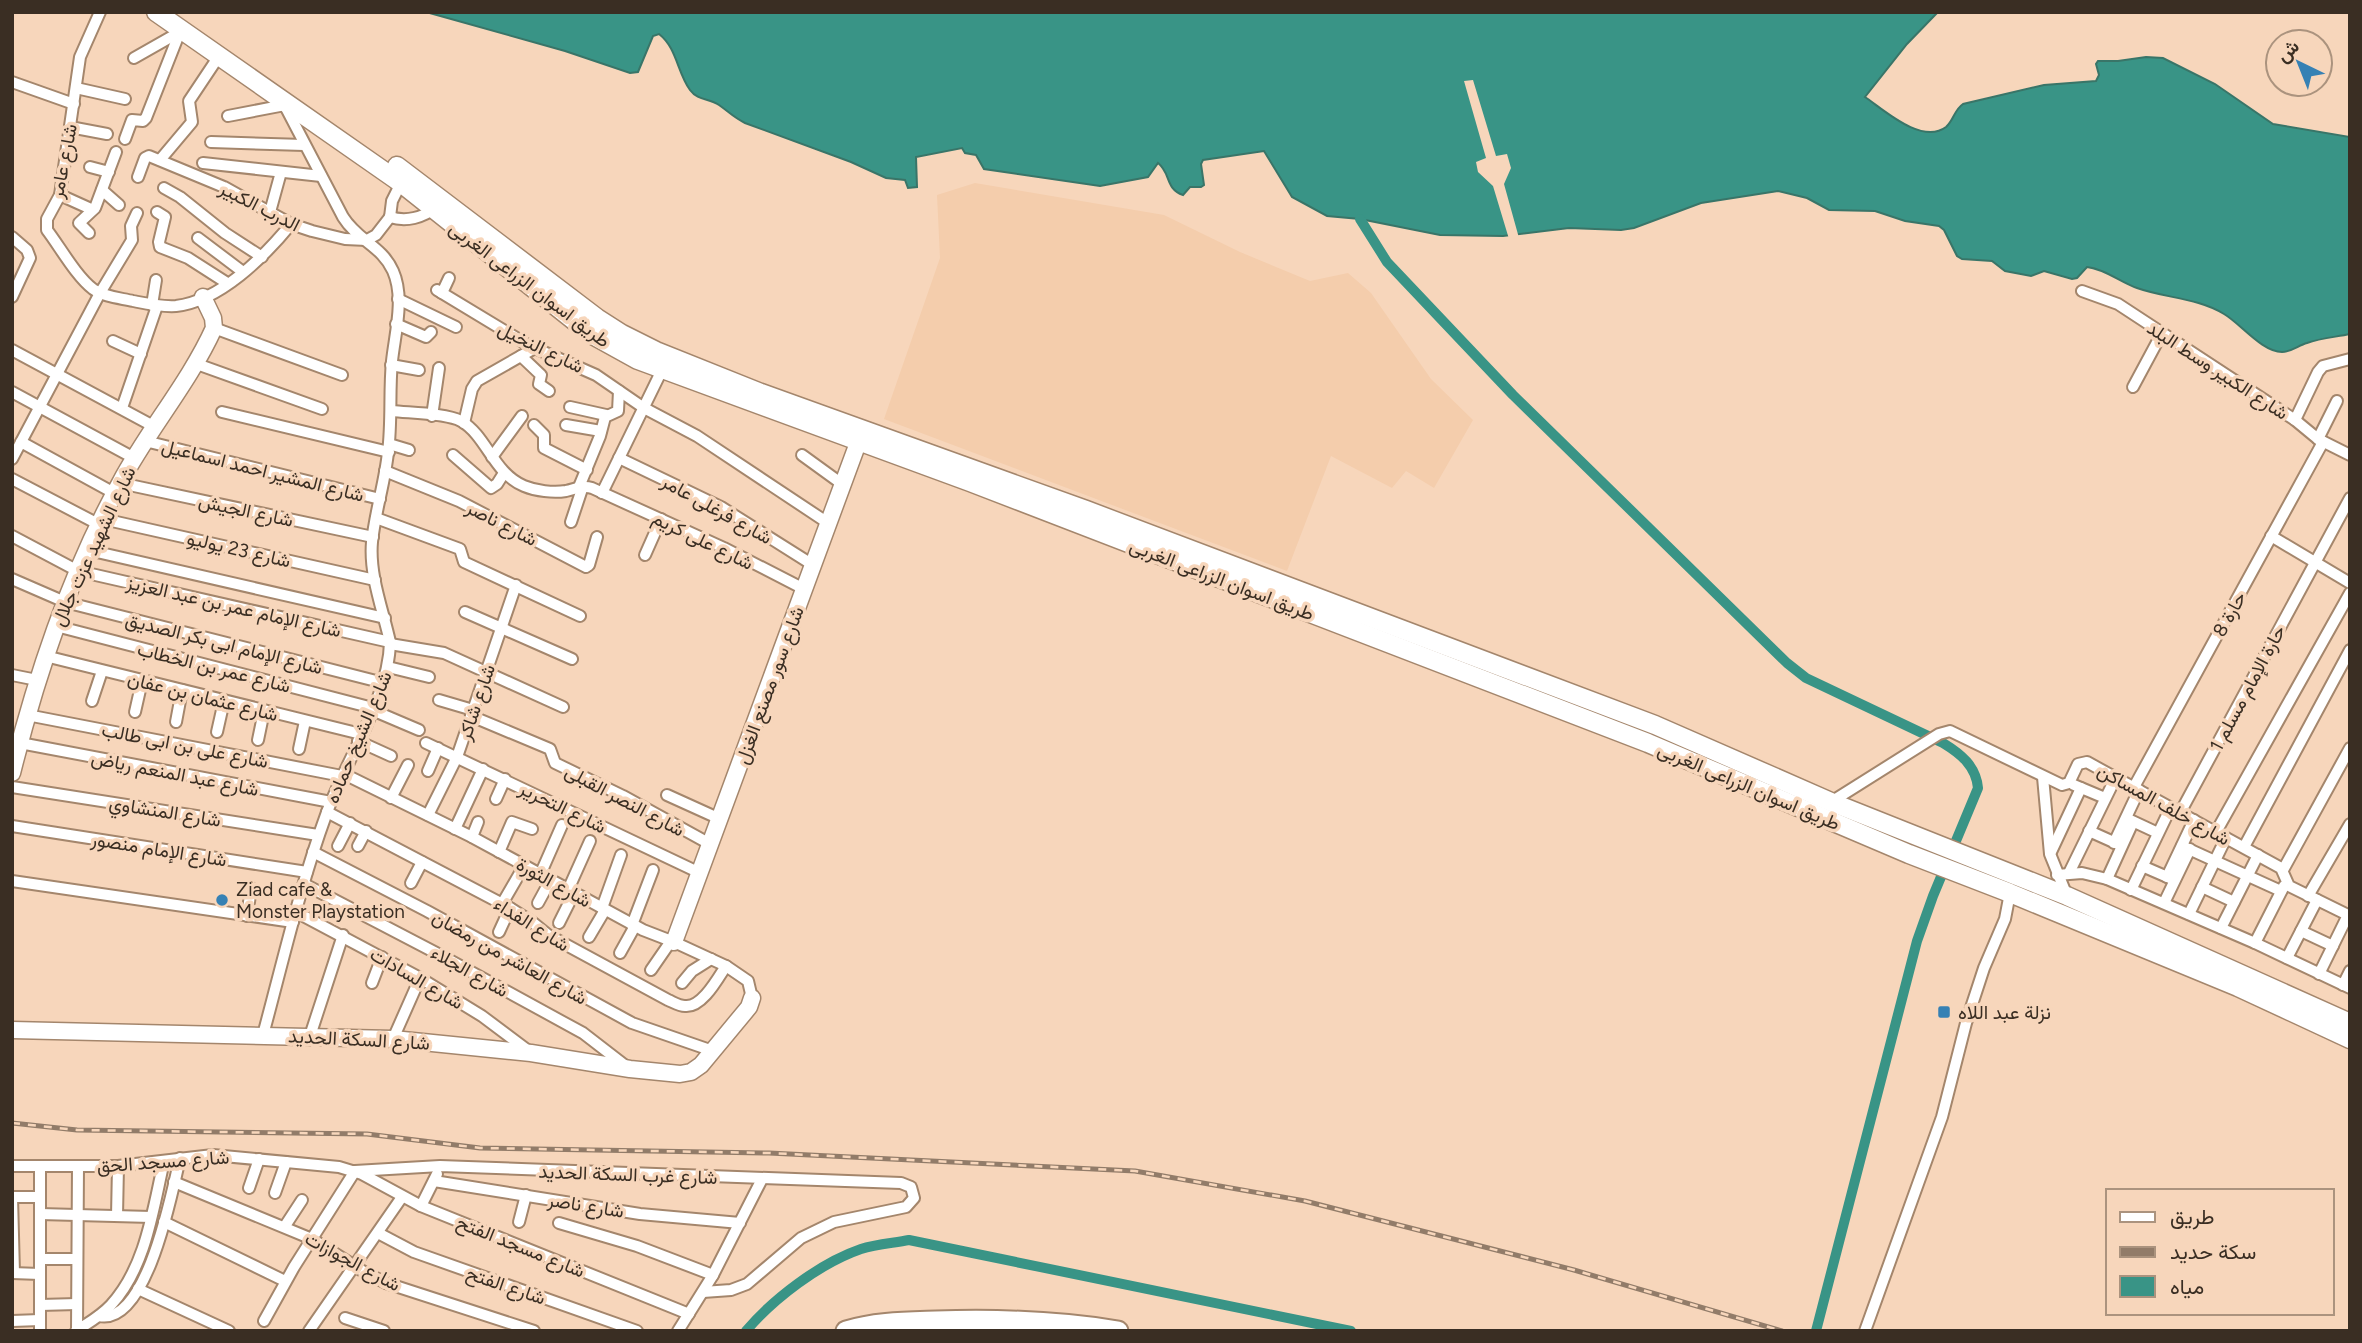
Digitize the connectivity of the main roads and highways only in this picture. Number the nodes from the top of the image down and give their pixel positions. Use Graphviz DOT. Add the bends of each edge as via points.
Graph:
graph roads {
  1 [pos="156,12"];
  2 [pos="178,25"];
  3 [pos="404,178"];
  4 [pos="618,341"];
  5 [pos="861,435"];
  6 [pos="1083,517"];
  7 [pos="1655,725"];
  8 [pos="1648,743"];
  9 [pos="2350,1023"];
  10 [pos="2350,1039"];
  11 [pos="846,1331"];
  12 [pos="1118,1331"];
  1 -- 2 [label="main road, طريق اسوان الزراعى الغربى"];
  2 -- 3 [label="main road, طريق اسوان الزراعى الغربى"];
  2 -- 3 [label="main road, طريق اسوان الزراعى الغربى" via="283,102"];
  3 -- 4 [label="main road, طريق اسوان الزراعى الغربى" via="562,313"];
  4 -- 5 [label="main road, طريق اسوان الزراعى الغربى" via="656,351"];
  4 -- 5 [label="main road, طريق اسوان الزراعى الغربى" via="662,370"];
  5 -- 6 [label="main road, طريق اسوان الزراعى الغربى"];
  6 -- 7 [label="main road, طريق اسوان الزراعى الغربى"];
  6 -- 8 [label="main road, طريق اسوان الزراعى الغربى"];
  7 -- 8 [label="main road"];
  7 -- 9 [label="main road, طريق اسوان الزراعى الغربى" via="1831,802 2067,896"];
  8 -- 10 [label="main road, طريق اسوان الزراعى الغربى" via="2250,992"];
  11 -- 12 [label="highway" via="906,1322 985,1320"];
}
